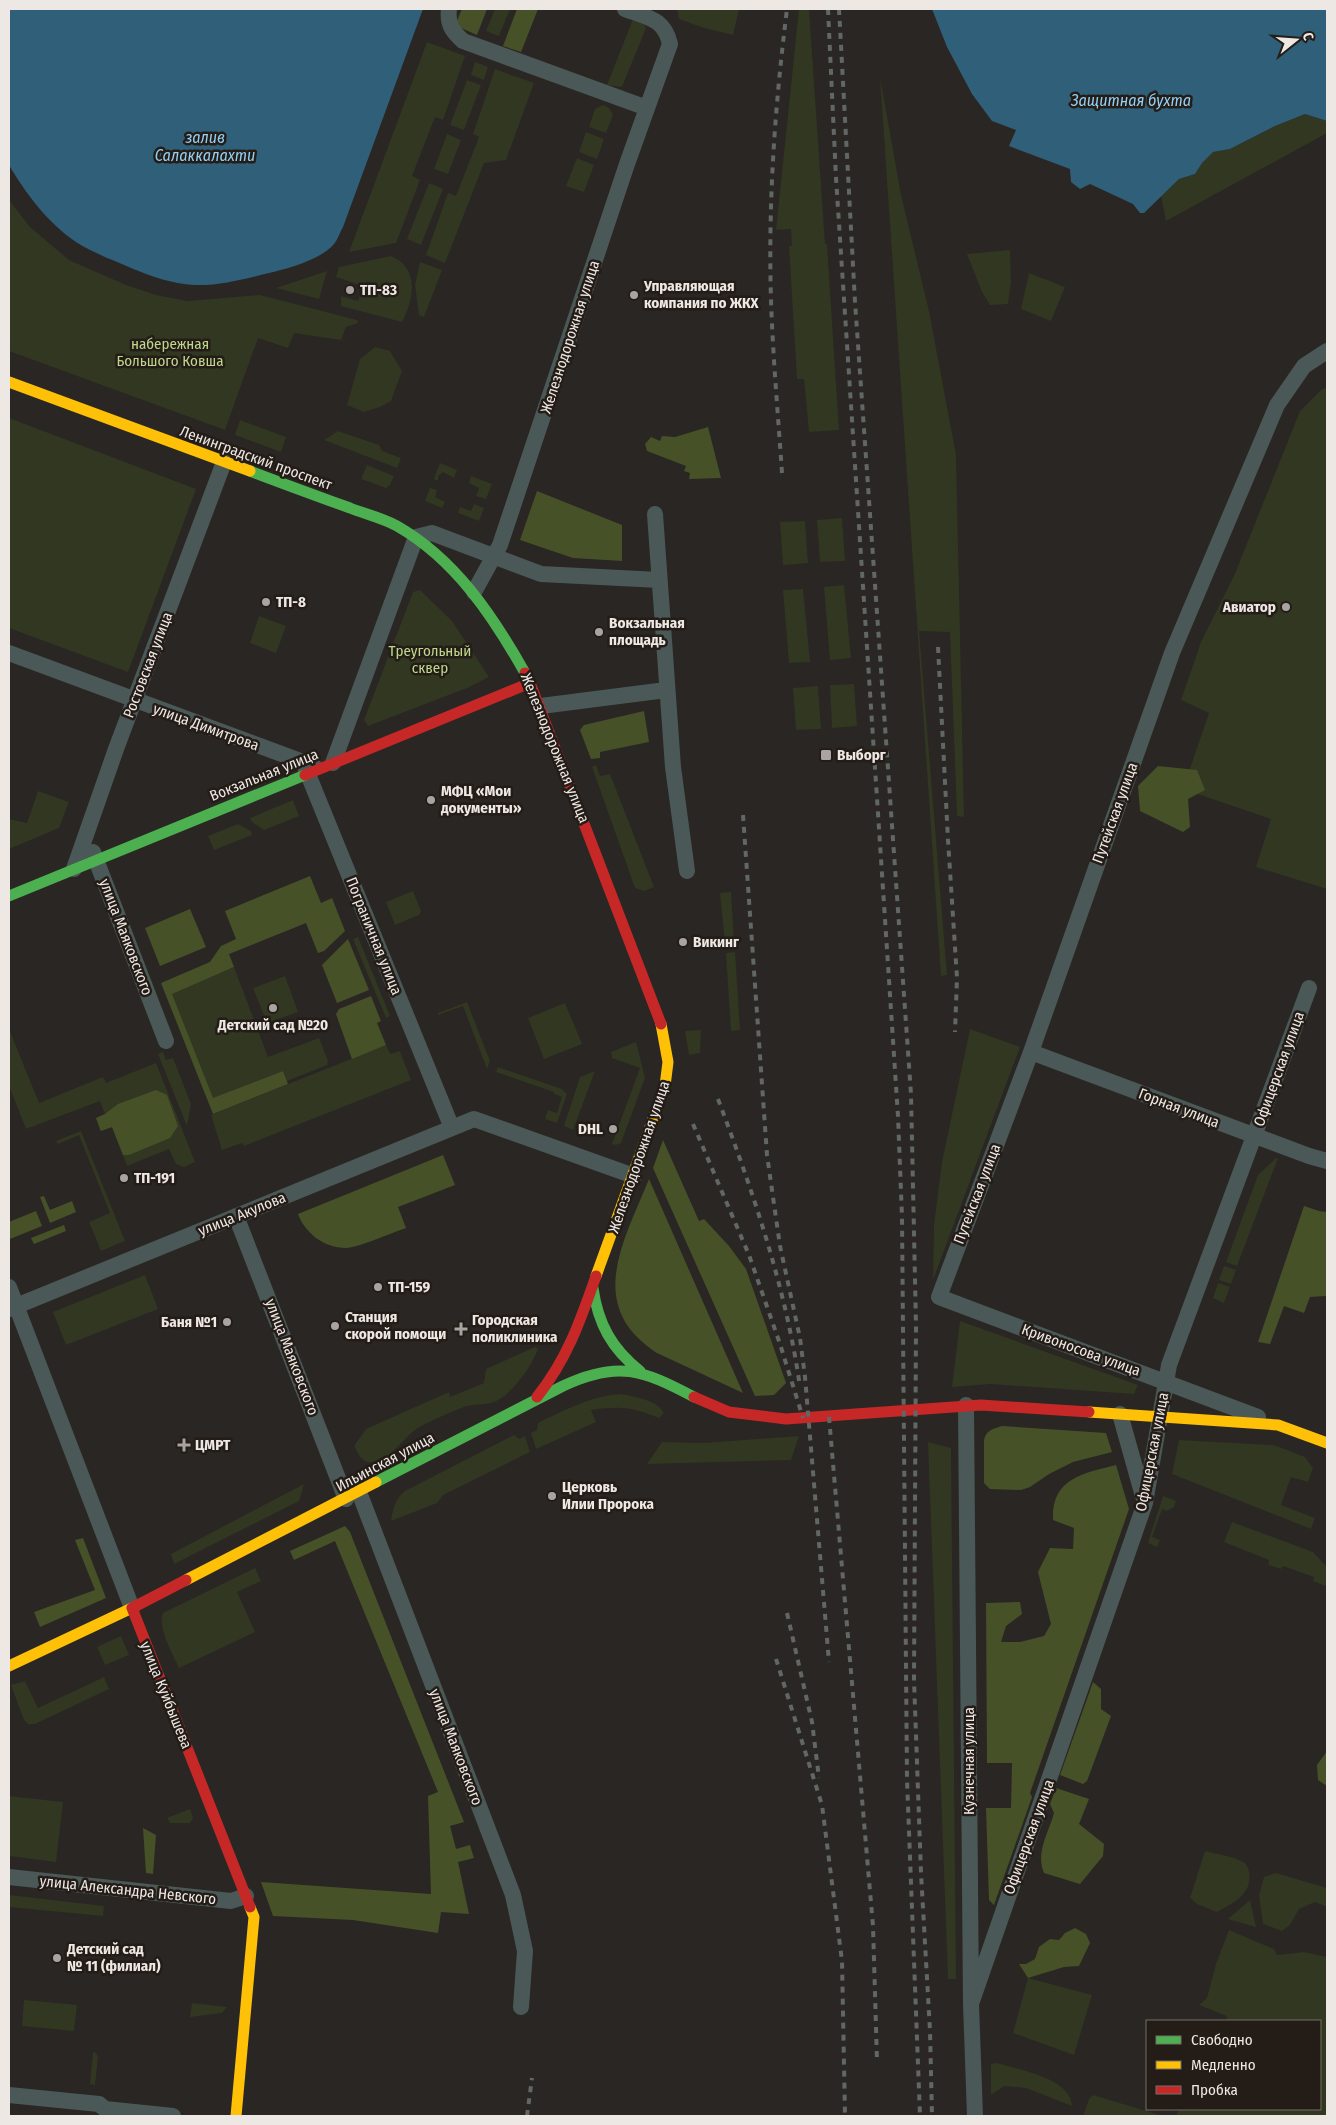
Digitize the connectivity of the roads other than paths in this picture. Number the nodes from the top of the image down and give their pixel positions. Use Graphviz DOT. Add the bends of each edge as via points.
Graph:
graph roads {
  1 [pos="448,9"];
  2 [pos="625,9"];
  3 [pos="647,108"];
  4 [pos="1327,351"];
  5 [pos="9,382"];
  6 [pos="224,462"];
  7 [pos="655,514"];
  8 [pos="416,537"];
  9 [pos="494,557"];
  10 [pos="659,580"];
  11 [pos="474,592"];
  12 [pos="9,653"];
  13 [pos="530,682"];
  14 [pos="666,690"];
  15 [pos="135,700"];
  16 [pos="541,706"];
  17 [pos="316,767"];
  18 [pos="86,833"];
  19 [pos="96,860"];
  20 [pos="74,869"];
  21 [pos="687,871"];
  22 [pos="9,896"];
  23 [pos="1309,988"];
  24 [pos="166,1041"];
  25 [pos="1031,1052"];
  26 [pos="452,1128"];
  27 [pos="1255,1136"];
  28 [pos="1327,1161"];
  29 [pos="634,1176"];
  30 [pos="236,1216"];
  31 [pos="9,1287"];
  32 [pos="593,1287"];
  33 [pos="939,1297"];
  34 [pos="12,1308"];
  35 [pos="640,1371"];
  36 [pos="1165,1381"];
  37 [pos="535,1400"];
  38 [pos="966,1405"];
  39 [pos="1120,1414"];
  40 [pos="1159,1417"];
  41 [pos="786,1419"];
  42 [pos="1278,1425"];
  43 [pos="1327,1443"];
  44 [pos="353,1496"];
  45 [pos="1145,1503"];
  46 [pos="132,1608"];
  47 [pos="9,1666"];
  48 [pos="9,1877"];
  49 [pos="246,1896"];
  50 [pos="971,2004"];
  51 [pos="521,2007"];
  52 [pos="9,2094"];
  53 [pos="173,2116"];
  54 [pos="236,2116"];
  55 [pos="975,2116"];
  1 -- 3 [label="street" via="447,20 463,41"];
  2 -- 3 [label="street, Железнодорожная улица" via="661,23 670,44"];
  3 -- 9 [label="street, Железнодорожная улица"];
  4 -- 25 [label="street, Путейская улица" via="1304,366 1277,404 1243,483 1172,653"];
  5 -- 6 [label="main road, Ленинградский проспект"];
  6 -- 8 [label="main road, Ленинградский проспект" via="395,525"];
  6 -- 15 [label="street, Ростовская улица"];
  7 -- 10 [label="street"];
  8 -- 9 [label="street" via="432,533"];
  8 -- 11 [label="main road, Ленинградский проспект" via="442,558"];
  8 -- 17 [label="street" via="377,637"];
  9 -- 10 [label="street" via="541,574"];
  9 -- 11 [label="street, Железнодорожная улица"];
  10 -- 14 [label="street"];
  11 -- 13 [label="main road, Железнодорожная улица"];
  12 -- 15 [label="street, улица Димитрова"];
  13 -- 16 [label="main road, Железнодорожная улица"];
  13 -- 17 [label="main road, Вокзальная улица"];
  14 -- 16 [label="street"];
  14 -- 21 [label="street"];
  15 -- 17 [label="street, улица Димитрова"];
  15 -- 18 [label="street, Ростовская улица"];
  16 -- 29 [label="main road, Железнодорожная улица" via="667,1043 665,1086"];
  17 -- 19 [label="main road, Вокзальная улица"];
  17 -- 26 [label="street, Пограничная улица"];
  18 -- 19 [label="street, улица Маяковского"];
  18 -- 20 [label="street, Ростовская улица"];
  19 -- 20 [label="main road, Вокзальная улица"];
  19 -- 24 [label="street, улица Маяковского"];
  20 -- 22 [label="main road, Вокзальная улица"];
  23 -- 27 [label="street, Офицерская улица"];
  25 -- 27 [label="street, Горная улица"];
  25 -- 33 [label="street, Путейская улица"];
  26 -- 29 [label="street, улица Акулова" via="474,1119"];
  26 -- 30 [label="street, улица Акулова"];
  27 -- 28 [label="street, Горная улица"];
  27 -- 36 [label="street, Офицерская улица"];
  29 -- 32 [label="main road, Железнодорожная улица"];
  30 -- 34 [label="street, улица Акулова"];
  30 -- 44 [label="street, улица Маяковского"];
  31 -- 34 [label="street, улица Куйбышева"];
  32 -- 35 [label="main road, Железнодорожная улица" via="595,1306 606,1337 626,1361"];
  32 -- 37 [label="main road, Железнодорожная улица" via="567,1353"];
  33 -- 36 [label="street, Кривоносова улица"];
  34 -- 46 [label="street, улица Куйбышева"];
  35 -- 37 [label="main road, Ильинская улица" via="595,1373"];
  35 -- 41 [label="main road, Ильинская улица" via="720,1408 753,1417"];
  36 -- 40 [label="street, Офицерская улица"];
  36 -- 42 [label="street, Кривоносова улица"];
  37 -- 44 [label="main road, Ильинская улица"];
  38 -- 39 [label="main road, Кривоносова улица"];
  38 -- 41 [label="main road, Кривоносова улица"];
  38 -- 50 [label="street, Кузнечная улица"];
  39 -- 40 [label="main road, Кривоносова улица"];
  39 -- 45 [label="street"];
  40 -- 42 [label="main road, Кривоносова улица"];
  40 -- 45 [label="street, Офицерская улица"];
  42 -- 43 [label="main road, Кривоносова улица"];
  44 -- 46 [label="main road, Ильинская улица"];
  44 -- 51 [label="street, улица Маяковского" via="513,1895 525,1952"];
  45 -- 50 [label="street, Офицерская улица"];
  46 -- 47 [label="main road, Ильинская улица"];
  46 -- 49 [label="main road, улица Куйбышева"];
  48 -- 49 [label="street, улица Александра Невского" via="231,1901"];
  49 -- 54 [label="main road, улица Куйбышева" via="254,1920"];
  50 -- 55 [label="street, Кузнечная улица"];
  52 -- 53 [label="street"];
}
